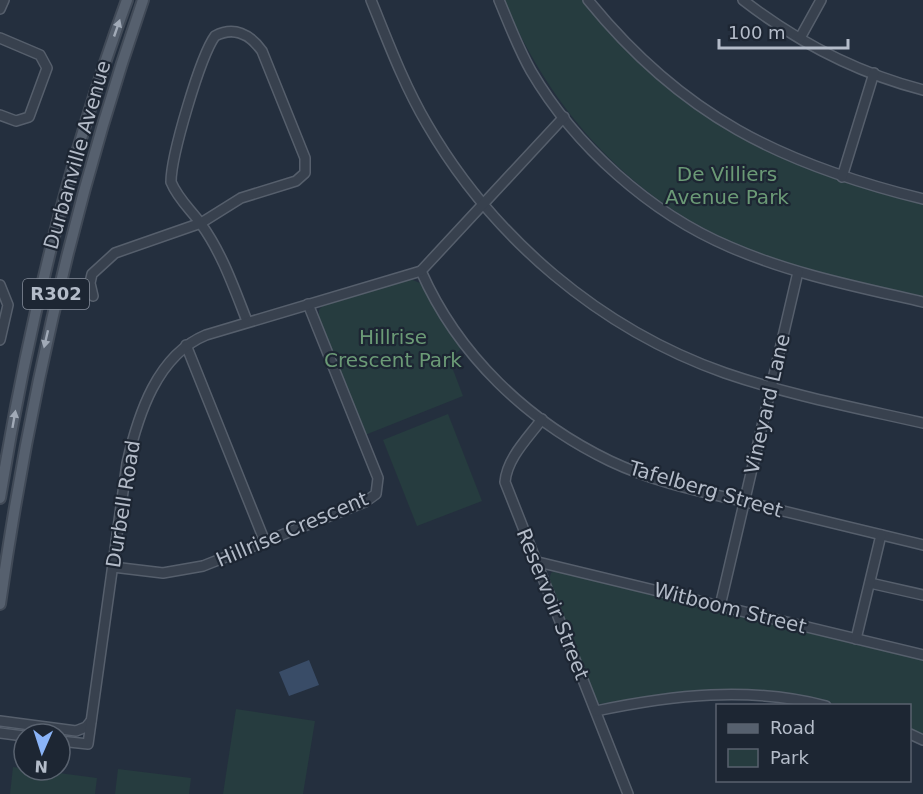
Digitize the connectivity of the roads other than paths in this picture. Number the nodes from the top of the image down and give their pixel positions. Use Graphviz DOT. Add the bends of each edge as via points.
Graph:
graph roads {
  1 [pos="4,0"];
  2 [pos="127,0"];
  3 [pos="143,0"];
  4 [pos="371,0"];
  5 [pos="499,0"];
  6 [pos="588,0"];
  7 [pos="743,0"];
  8 [pos="821,0"];
  9 [pos="0,9"];
  10 [pos="0,38"];
  11 [pos="800,38"];
  12 [pos="874,73"];
  13 [pos="923,90"];
  14 [pos="0,115"];
  15 [pos="564,117"];
  16 [pos="842,177"];
  17 [pos="923,199"];
  18 [pos="482,203"];
  19 [pos="201,224"];
  20 [pos="421,271"];
  21 [pos="798,272"];
  22 [pos="0,285"];
  23 [pos="93,296"];
  24 [pos="923,302"];
  25 [pos="308,304"];
  26 [pos="247,321"];
  27 [pos="0,340"];
  28 [pos="186,345"];
  29 [pos="772,387"];
  30 [pos="542,419"];
  31 [pos="923,423"];
  32 [pos="0,498"];
  33 [pos="744,502"];
  34 [pos="881,535"];
  35 [pos="265,542"];
  36 [pos="923,545"];
  37 [pos="538,562"];
  38 [pos="113,567"];
  39 [pos="870,583"];
  40 [pos="923,595"];
  41 [pos="0,604"];
  42 [pos="720,606"];
  43 [pos="856,639"];
  44 [pos="923,655"];
  45 [pos="820,704"];
  46 [pos="596,711"];
  47 [pos="0,721"];
  48 [pos="91,721"];
  49 [pos="72,742"];
  50 [pos="628,794"];
  1 -- 9 [label="street"];
  32 -- 2 [label="main road, Durbanville Avenue / R302, one-way" via="51,252 89,112"];
  3 -- 41 [label="main road, Durbanville Avenue / R302, one-way" via="94,153 58,289 26,439"];
  4 -- 18 [label="street" via="428,125"];
  5 -- 15 [label="street" via="528,66"];
  6 -- 16 [label="street" via="651,67 711,114 770,148"];
  7 -- 11 [label="street"];
  8 -- 11 [label="street"];
  10 -- 14 [label="street" via="40,55 47,68 29,117 16,122"];
  11 -- 12 [label="street"];
  12 -- 13 [label="street"];
  12 -- 16 [label="street"];
  15 -- 18 [label="street"];
  15 -- 21 [label="street" via="616,172 686,225 731,248"];
  16 -- 17 [label="street"];
  18 -- 20 [label="street"];
  18 -- 29 [label="street" via="556,278 624,326 690,359"];
  19 -- 19 [label="street" via="181,199 171,177 208,45 215,36 236,31 252,39 262,51 306,169 296,181 242,198"];
  19 -- 23 [label="street" via="115,253 92,274"];
  19 -- 26 [label="street" via="223,262"];
  20 -- 25 [label="street, Durbell Road"];
  20 -- 30 [label="street, Tafelberg Street" via="453,332 502,387"];
  21 -- 24 [label="street"];
  21 -- 29 [label="street, Vineyard Lane"];
  22 -- 27 [label="street" via="8,305"];
  25 -- 26 [label="street, Durbell Road"];
  25 -- 35 [label="street, Hillrise Crescent" via="378,478 378,490 365,502"];
  26 -- 28 [label="street, Durbell Road"];
  28 -- 35 [label="street"];
  28 -- 38 [label="street, Durbell Road" via="169,361 137,424 127,463"];
  29 -- 31 [label="street"];
  29 -- 33 [label="street, Vineyard Lane"];
  30 -- 33 [label="street, Tafelberg Street" via="592,451 635,471"];
  30 -- 37 [label="street, Reservoir Street" via="513,458 505,482"];
  33 -- 34 [label="street, Tafelberg Street"];
  33 -- 42 [label="street, Vineyard Lane"];
  34 -- 36 [label="street, Tafelberg Street"];
  34 -- 39 [label="street"];
  35 -- 38 [label="street, Hillrise Crescent" via="182,570 154,572"];
  37 -- 42 [label="street, Witboom Street"];
  37 -- 46 [label="street, Reservoir Street"];
  38 -- 48 [label="street, Durbell Road"];
  39 -- 40 [label="street"];
  39 -- 43 [label="street"];
  42 -- 43 [label="street, Witboom Street"];
  43 -- 44 [label="street, Witboom Street"];
  45 -- 46 [label="street" via="770,696 703,694 652,699"];
  46 -- 50 [label="street, Reservoir Street"];
  47 -- 48 [label="street" via="72,731 83,729"];
  48 -- 49 [label="street, Durbell Road" via="88,744"];
}
